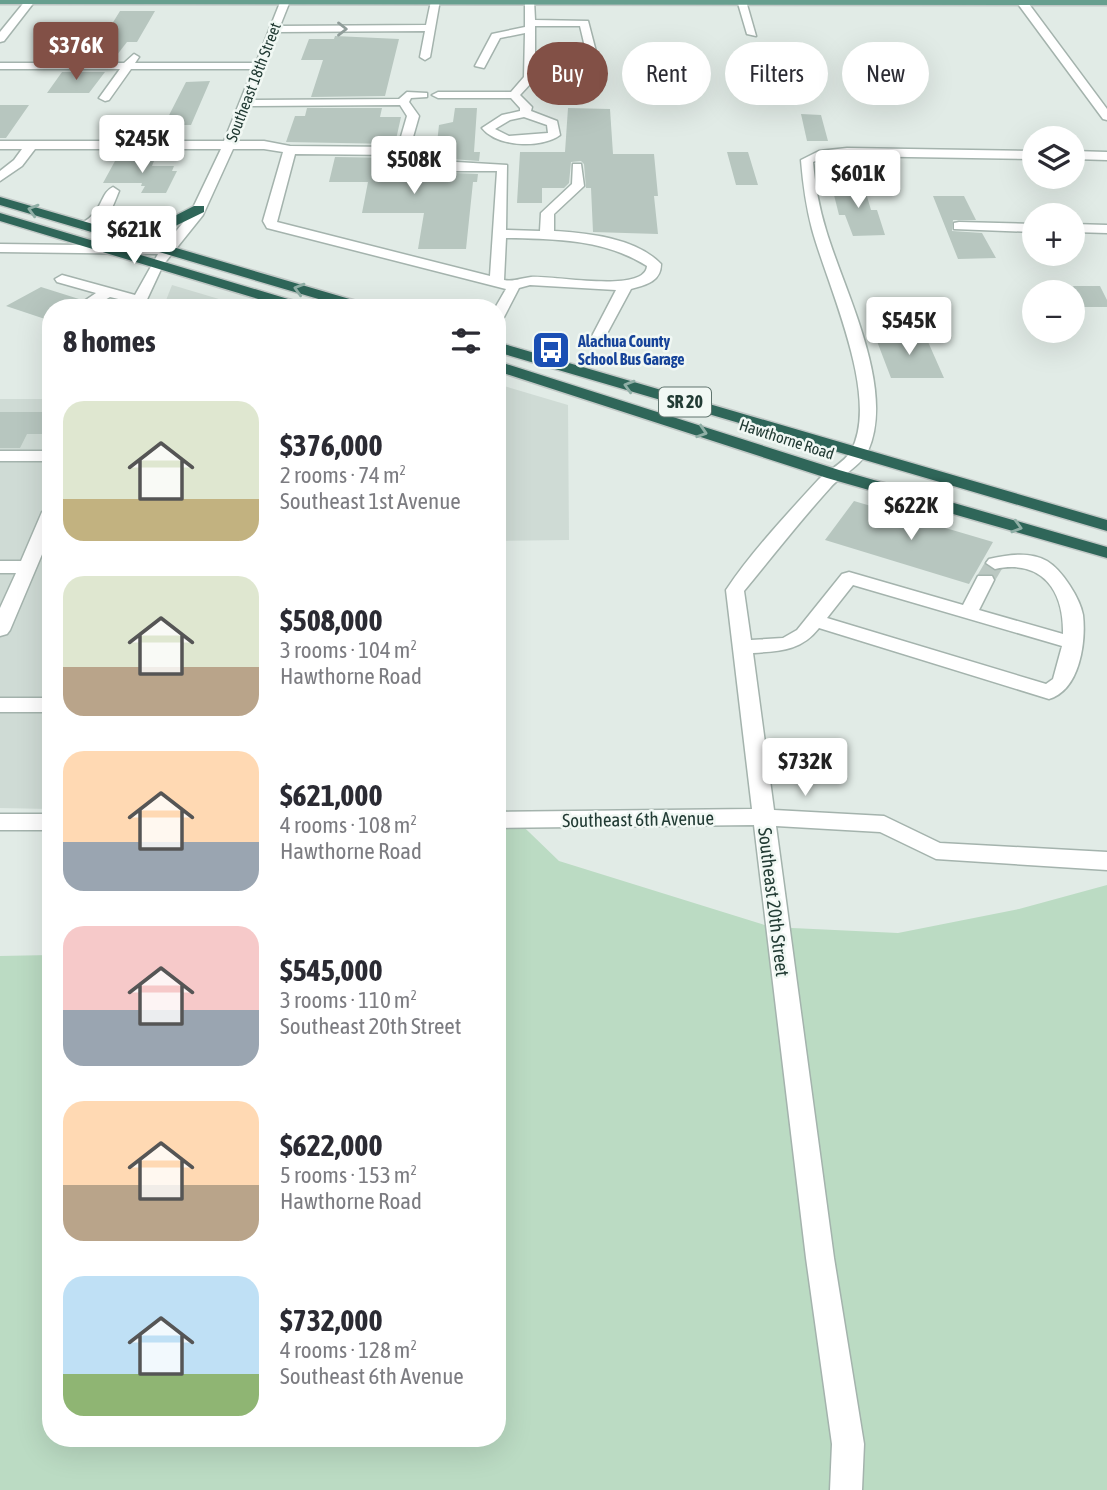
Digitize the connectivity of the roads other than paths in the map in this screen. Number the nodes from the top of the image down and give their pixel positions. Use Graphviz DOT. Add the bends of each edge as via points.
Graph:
graph roads {
  1 [pos="30,0"];
  2 [pos="285,0"];
  3 [pos="0,1"];
  4 [pos="436,1"];
  5 [pos="530,1"];
  6 [pos="741,1"];
  7 [pos="1023,1"];
  8 [pos="1107,2"];
  9 [pos="530,26"];
  10 [pos="430,28"];
  11 [pos="274,29"];
  12 [pos="752,34"];
  13 [pos="0,39"];
  14 [pos="530,42"];
  15 [pos="589,42"];
  16 [pos="136,54"];
  17 [pos="425,57"];
  18 [pos="0,66"];
  19 [pos="129,66"];
  20 [pos="259,66"];
  21 [pos="480,66"];
  22 [pos="527,81"];
  23 [pos="423,95"];
  24 [pos="438,95"];
  25 [pos="514,95"];
  26 [pos="105,98"];
  27 [pos="403,102"];
  28 [pos="246,103"];
  29 [pos="525,113"];
  30 [pos="1107,117"];
  31 [pos="0,145"];
  32 [pos="31,145"];
  33 [pos="229,145"];
  34 [pos="290,150"];
  35 [pos="403,151"];
  36 [pos="1022,155"];
  37 [pos="1085,155"];
  38 [pos="1107,156"];
  39 [pos="577,167"];
  40 [pos="0,177"];
  41 [pos="113,191"];
  42 [pos="0,201"];
  43 [pos="199,209"];
  44 [pos="0,217"];
  45 [pos="87,226"];
  46 [pos="959,226"];
  47 [pos="1022,228"];
  48 [pos="1085,228"];
  49 [pos="1107,229"];
  50 [pos="110,233"];
  51 [pos="500,234"];
  52 [pos="547,234"];
  53 [pos="0,248"];
  54 [pos="101,248"];
  55 [pos="169,250"];
  56 [pos="157,264"];
  57 [pos="62,279"];
  58 [pos="504,284"];
  59 [pos="625,286"];
  60 [pos="108,292"];
  61 [pos="96,299"];
  62 [pos="126,299"];
  63 [pos="140,299"];
  64 [pos="273,299"];
  65 [pos="335,299"];
  66 [pos="506,301"];
  67 [pos="598,338"];
  68 [pos="506,350"];
  69 [pos="506,369"];
  70 [pos="859,453"];
  71 [pos="0,456"];
  72 [pos="42,456"];
  73 [pos="833,474"];
  74 [pos="1107,526"];
  75 [pos="42,533"];
  76 [pos="1107,553"];
  77 [pos="0,567"];
  78 [pos="27,567"];
  79 [pos="968,613"];
  80 [pos="817,621"];
  81 [pos="0,630"];
  82 [pos="1073,643"];
  83 [pos="744,647"];
  84 [pos="0,705"];
  85 [pos="42,705"];
  86 [pos="763,817"];
  87 [pos="506,820"];
  88 [pos="0,822"];
  89 [pos="42,822"];
  90 [pos="1107,861"];
  91 [pos="846,1490"];
  1 -- 2 [label="main road"];
  1 -- 3 [label="main road"];
  1 -- 13 [label="street"];
  2 -- 4 [label="main road"];
  2 -- 11 [label="street, Southeast 18th Street"];
  4 -- 5 [label="main road"];
  4 -- 10 [label="street"];
  5 -- 6 [label="main road"];
  5 -- 9 [label="street"];
  6 -- 7 [label="main road"];
  6 -- 12 [label="street"];
  7 -- 8 [label="main road"];
  7 -- 30 [label="street"];
  9 -- 14 [label="street"];
  9 -- 15 [label="street" via="584,23"];
  9 -- 21 [label="street" via="496,36"];
  11 -- 10 [label="street, one-way"];
  10 -- 17 [label="street"];
  11 -- 20 [label="street, Southeast 18th Street"];
  16 -- 19 [label="street"];
  18 -- 19 [label="street"];
  19 -- 20 [label="street"];
  19 -- 26 [label="street"];
  20 -- 28 [label="street, Southeast 18th Street"];
  22 -- 25 [label="street"];
  23 -- 27 [label="street" via="407,95"];
  24 -- 25 [label="street"];
  25 -- 29 [label="street" via="526,107"];
  27 -- 28 [label="street"];
  27 -- 35 [label="street" via="413,116"];
  28 -- 33 [label="street, Southeast 18th Street"];
  29 -- 29 [label="street" via="554,123 554,135 503,138 488,128"];
  31 -- 32 [label="street"];
  32 -- 33 [label="street"];
  32 -- 40 [label="street"];
  33 -- 34 [label="street"];
  33 -- 43 [label="street, Southeast 18th Street"];
  34 -- 35 [label="street"];
  34 -- 58 [label="street" via="272,225"];
  35 -- 51 [label="street" via="420,164 503,169"];
  36 -- 70 [label="street" via="847,152 808,160 806,180 865,377 867,429"];
  37 -- 38 [label="street"];
  39 -- 52 [label="street" via="578,186 548,213"];
  41 -- 45 [label="street" via="101,218"];
  45 -- 42 [label="highway, one-way"];
  43 -- 50 [label="highway" via="151,230"];
  43 -- 55 [label="street, Southeast 18th Street"];
  44 -- 54 [label="highway"];
  45 -- 50 [label="highway"];
  46 -- 47 [label="street"];
  48 -- 49 [label="street"];
  50 -- 55 [label="highway"];
  51 -- 52 [label="street"];
  51 -- 58 [label="street"];
  52 -- 59 [label="street" via="612,244 654,264 647,280"];
  53 -- 54 [label="street"];
  54 -- 55 [label="street"];
  54 -- 56 [label="highway"];
  55 -- 56 [label="street, Southeast 18th Street"];
  65 -- 55 [label="highway, one-way"];
  56 -- 63 [label="street, Southeast 18th Street"];
  56 -- 64 [label="highway"];
  57 -- 60 [label="street"];
  58 -- 59 [label="street"];
  58 -- 66 [label="street" via="513,289"];
  59 -- 67 [label="street"];
  60 -- 61 [label="street"];
  60 -- 62 [label="street"];
  70 -- 68 [label="highway, Hawthorne Road / SR 20, one-way"];
  69 -- 73 [label="highway, Hawthorne Road / SR 20, one-way"];
  70 -- 73 [label="street, Southeast 20th Street"];
  70 -- 74 [label="highway, Hawthorne Road / SR 20"];
  71 -- 72 [label="street"];
  73 -- 76 [label="highway, Hawthorne Road / SR 20, one-way"];
  73 -- 83 [label="street, Southeast 20th Street" via="735,590"];
  75 -- 78 [label="street"];
  77 -- 78 [label="street"];
  78 -- 81 [label="street"];
  79 -- 80 [label="street" via="849,578"];
  79 -- 82 [label="street"];
  79 -- 82 [label="street" via="990,572 1014,559 1040,565 1057,581 1073,612"];
  80 -- 82 [label="street" via="1049,692 1062,682"];
  80 -- 83 [label="street" via="787,645"];
  83 -- 86 [label="street, Southeast 20th Street"];
  84 -- 85 [label="street"];
  86 -- 87 [label="street, Southeast 6th Avenue"];
  86 -- 90 [label="street, Southeast 6th Avenue" via="884,824 936,851"];
  86 -- 91 [label="street, Southeast 20th Street" via="848,1444"];
  88 -- 89 [label="street"];
}
